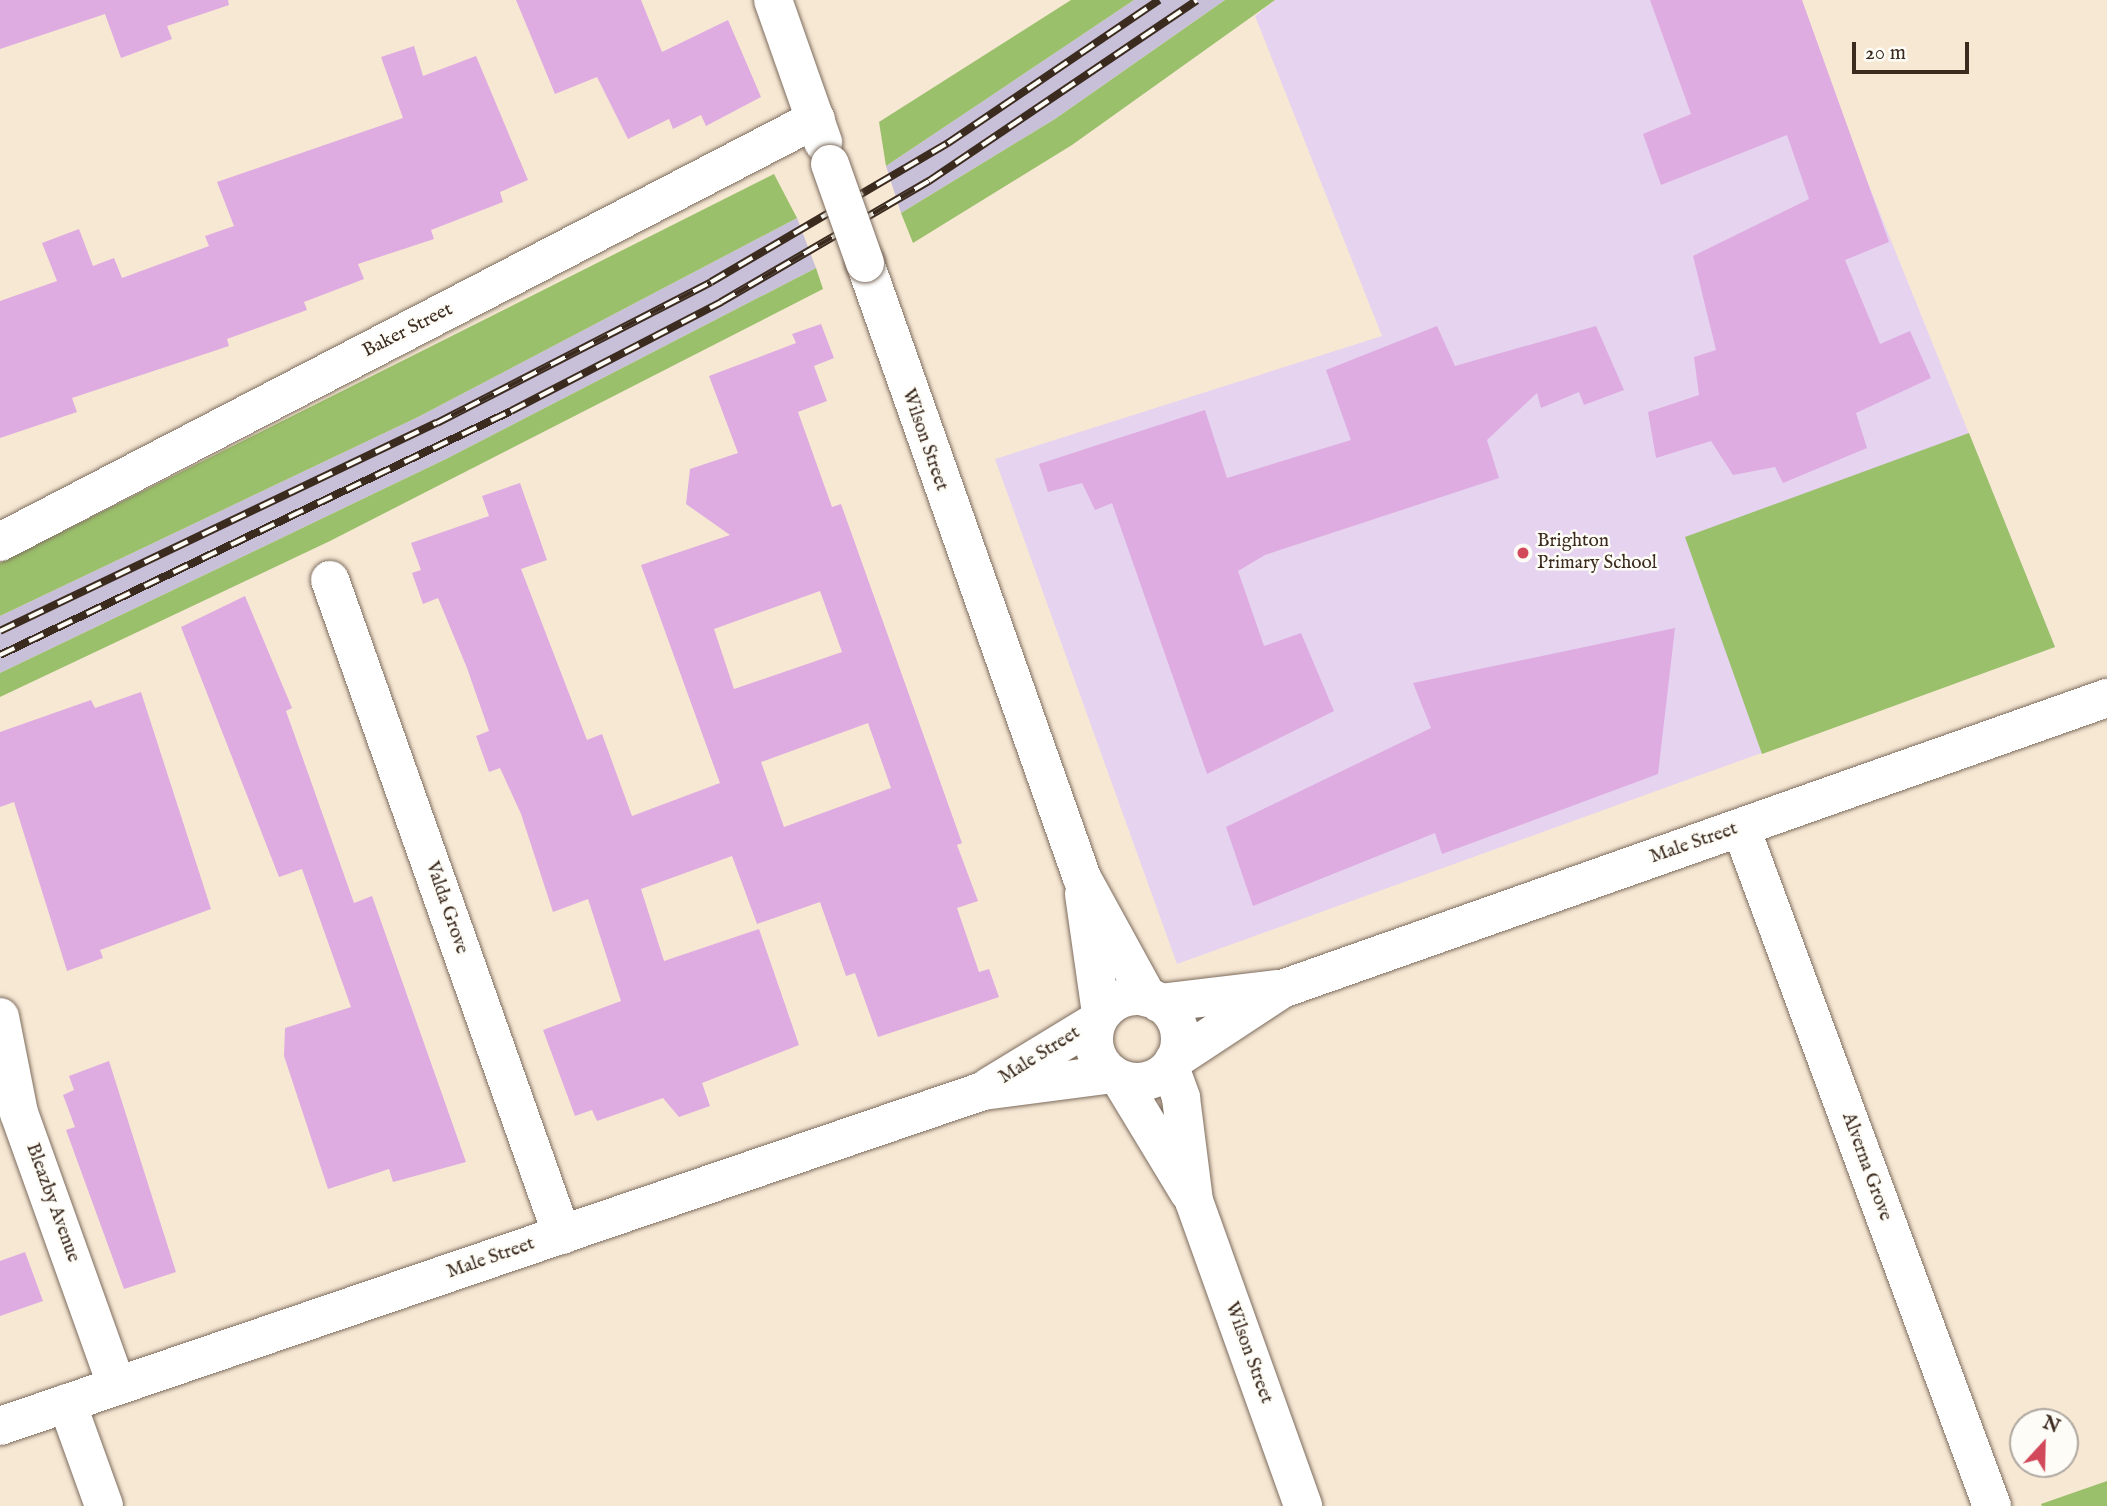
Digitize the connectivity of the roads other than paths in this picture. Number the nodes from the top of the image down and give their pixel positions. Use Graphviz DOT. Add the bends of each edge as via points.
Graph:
graph roads {
  1 [pos="773,0"];
  2 [pos="816,119"];
  3 [pos="0,542"];
  4 [pos="330,580"];
  5 [pos="2107,698"];
  6 [pos="1741,828"];
  7 [pos="1082,878"];
  8 [pos="1282,989"];
  9 [pos="1154,1000"];
  10 [pos="0,1017"];
  11 [pos="1099,1018"];
  12 [pos="1172,1064"];
  13 [pos="1116,1077"];
  14 [pos="983,1091"];
  15 [pos="1194,1200"];
  16 [pos="562,1235"];
  17 [pos="117,1386"];
  18 [pos="67,1403"];
  19 [pos="0,1426"];
  20 [pos="104,1506"];
  21 [pos="1303,1506"];
  22 [pos="1992,1506"];
  1 -- 2 [label="street, Wilson Street"];
  2 -- 3 [label="street, Baker Street"];
  2 -- 7 [label="street, Wilson Street, bridge"];
  4 -- 16 [label="street, Valda Grove"];
  5 -- 6 [label="street, Male Street"];
  6 -- 8 [label="street, Male Street"];
  6 -- 22 [label="street, Alverna Grove"];
  7 -- 9 [label="street, Wilson Street"];
  7 -- 11 [label="street, Wilson Street"];
  8 -- 9 [label="street, Male Street"];
  8 -- 12 [label="street, Male Street"];
  9 -- 11 [label="street" via="1122,999"];
  9 -- 12 [label="street" via="1176,1023"];
  10 -- 17 [label="street, Bleazby Avenue" via="19,1113"];
  11 -- 13 [label="street" via="1095,1051"];
  11 -- 14 [label="street, Male Street"];
  12 -- 13 [label="street" via="1146,1081"];
  12 -- 15 [label="street, Wilson Street"];
  13 -- 14 [label="street, Male Street"];
  13 -- 15 [label="street, Wilson Street"];
  14 -- 16 [label="street, Male Street"];
  15 -- 21 [label="street, Wilson Street"];
  16 -- 17 [label="street, Male Street"];
  17 -- 18 [label="street, Male Street"];
  18 -- 19 [label="street, Male Street"];
  18 -- 20 [label="street"];
}
